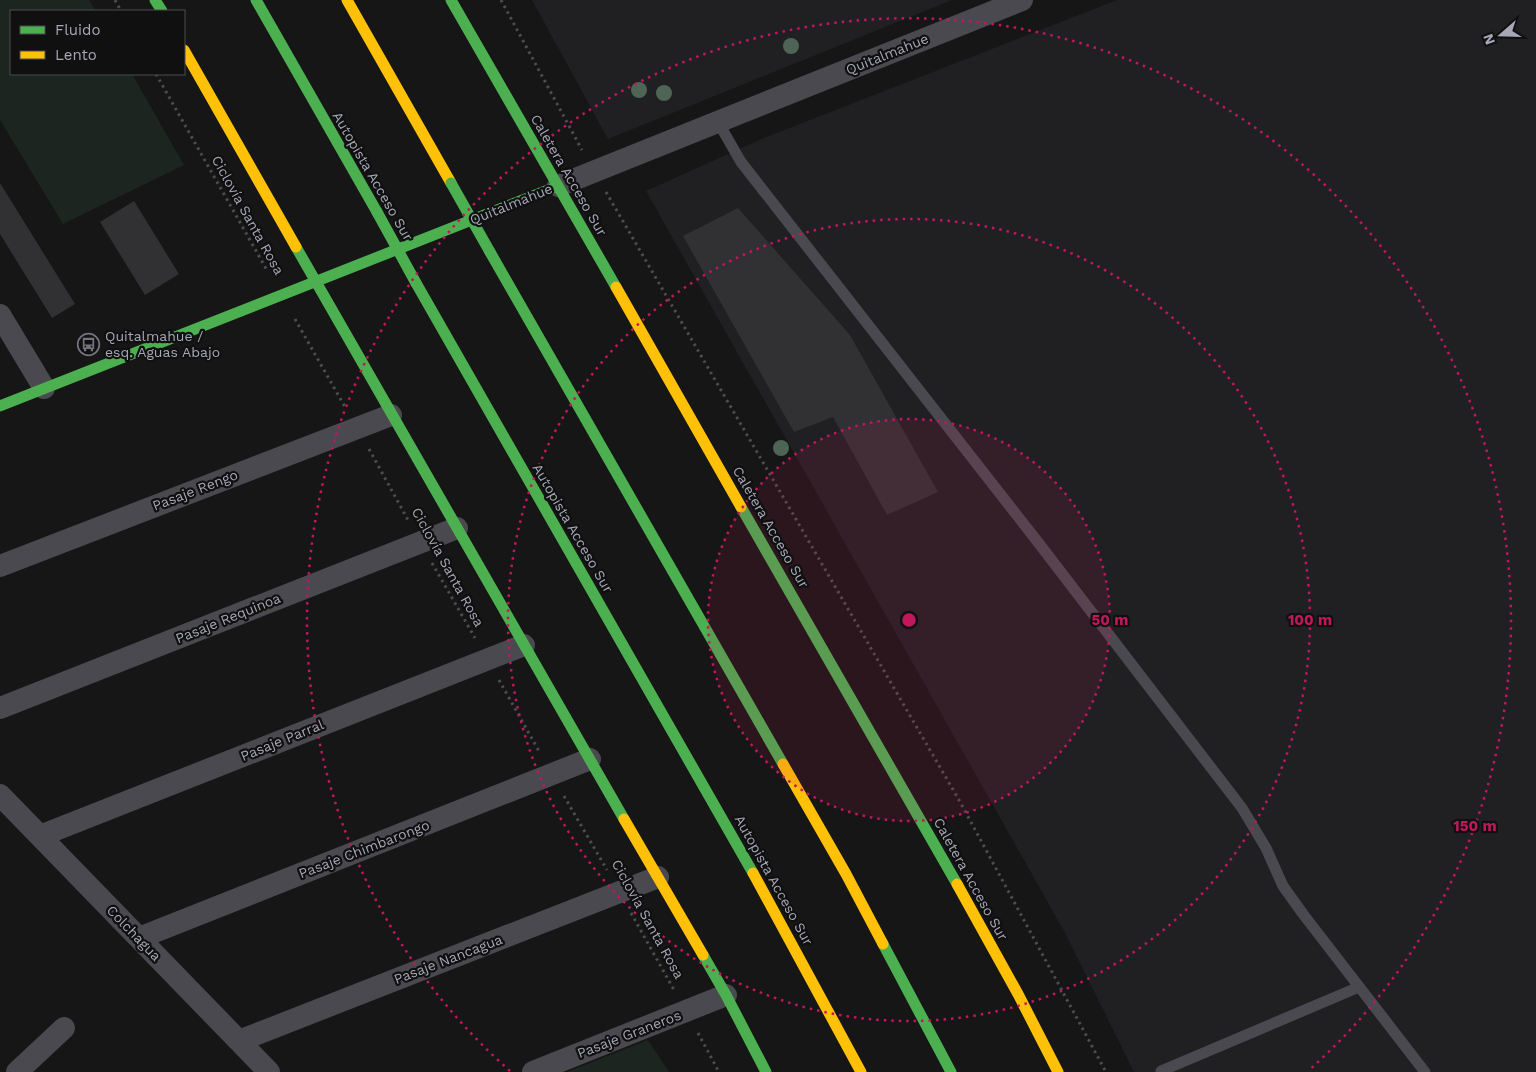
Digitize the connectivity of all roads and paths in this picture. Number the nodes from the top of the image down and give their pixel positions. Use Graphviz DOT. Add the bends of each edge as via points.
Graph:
graph roads {
  1 [pos="256,0"];
  2 [pos="347,0"];
  3 [pos="451,0"];
  4 [pos="501,0"];
  5 [pos="1022,0"];
  6 [pos="185,52"];
  7 [pos="157,75"];
  8 [pos="718,122"];
  9 [pos="594,172"];
  10 [pos="558,186"];
  11 [pos="315,282"];
  12 [pos="281,296"];
  13 [pos="0,315"];
  14 [pos="44,388"];
  15 [pos="0,406"];
  16 [pos="391,414"];
  17 [pos="357,427"];
  18 [pos="457,528"];
  19 [pos="421,543"];
  20 [pos="0,566"];
  21 [pos="524,645"];
  22 [pos="486,659"];
  23 [pos="0,708"];
  24 [pos="590,759"];
  25 [pos="552,775"];
  26 [pos="0,795"];
  27 [pos="40,836"];
  28 [pos="658,877"];
  29 [pos="620,892"];
  30 [pos="138,938"];
  31 [pos="1359,987"];
  32 [pos="726,995"];
  33 [pos="686,1012"];
  34 [pos="64,1028"];
  35 [pos="239,1041"];
  36 [pos="1161,1071"];
  37 [pos="17,1072"];
  38 [pos="269,1072"];
  39 [pos="533,1072"];
  40 [pos="719,1072"];
  41 [pos="766,1072"];
  42 [pos="861,1072"];
  43 [pos="950,1072"];
  44 [pos="1058,1072"];
  45 [pos="1106,1072"];
  46 [pos="1425,1072"];
  1 -- 42 [label="main road, Autopista Acceso Sur, bridge" via="726,826"];
  2 -- 43 [label="main road, bridge" via="846,874"];
  3 -- 10 [label="main road, Caletera Acceso Sur"];
  4 -- 9 [label="path"];
  5 -- 8 [label="street, Quitalmahue"];
  6 -- 11 [label="main road"];
  7 -- 12 [label="path, Ciclovía Santa Rosa"];
  8 -- 9 [label="street, Quitalmahue"];
  8 -- 31 [label="lane" via="741,162 1242,808 1266,848 1283,886"];
  9 -- 10 [label="street, Quitalmahue"];
  9 -- 45 [label="path" via="959,800"];
  10 -- 11 [label="main road, Quitalmahue"];
  10 -- 44 [label="main road, Caletera Acceso Sur" via="968,903"];
  11 -- 12 [label="main road, Quitalmahue"];
  11 -- 16 [label="main road"];
  12 -- 14 [label="main road, Quitalmahue"];
  12 -- 17 [label="path, Ciclovía Santa Rosa"];
  13 -- 14 [label="street"];
  14 -- 15 [label="main road, Quitalmahue"];
  16 -- 17 [label="street, Pasaje Rengo"];
  16 -- 18 [label="main road"];
  17 -- 19 [label="path, Ciclovía Santa Rosa"];
  17 -- 20 [label="street, Pasaje Rengo"];
  18 -- 19 [label="street, Pasaje Requinoa"];
  18 -- 21 [label="main road"];
  19 -- 22 [label="path, Ciclovía Santa Rosa"];
  19 -- 23 [label="street, Pasaje Requinoa"];
  21 -- 22 [label="street, Pasaje Parral"];
  21 -- 24 [label="main road"];
  22 -- 25 [label="path, Ciclovía Santa Rosa"];
  22 -- 27 [label="street, Pasaje Parral"];
  24 -- 25 [label="street, Pasaje Chimbarongo"];
  24 -- 28 [label="main road"];
  25 -- 29 [label="path, Ciclovía Santa Rosa"];
  25 -- 30 [label="street, Pasaje Chimbarongo"];
  26 -- 27 [label="street, Colchagua"];
  27 -- 30 [label="street, Colchagua"];
  28 -- 29 [label="street, Pasaje Nancagua"];
  28 -- 32 [label="main road"];
  29 -- 33 [label="path, Ciclovía Santa Rosa"];
  29 -- 35 [label="street, Pasaje Nancagua"];
  30 -- 35 [label="street, Colchagua"];
  31 -- 36 [label="lane"];
  31 -- 46 [label="lane"];
  32 -- 33 [label="street, Pasaje Graneros"];
  32 -- 41 [label="main road"];
  33 -- 39 [label="street, Pasaje Graneros"];
  33 -- 40 [label="path, Ciclovía Santa Rosa"];
  34 -- 37 [label="street"];
  35 -- 38 [label="street, Colchagua"];
}
